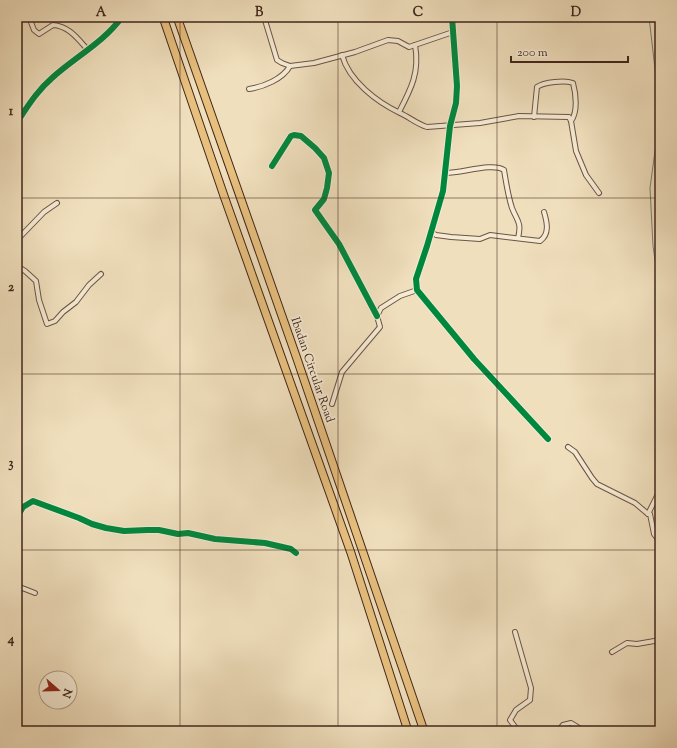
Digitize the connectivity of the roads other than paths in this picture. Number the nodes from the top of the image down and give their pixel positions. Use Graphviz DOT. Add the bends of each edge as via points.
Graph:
graph roads {
  1 [pos="29,17"];
  2 [pos="122,17"];
  3 [pos="163,17"];
  4 [pos="177,17"];
  5 [pos="264,17"];
  6 [pos="452,17"];
  7 [pos="453,32"];
  8 [pos="415,46"];
  9 [pos="88,50"];
  10 [pos="342,55"];
  11 [pos="290,66"];
  12 [pos="249,89"];
  13 [pos="399,112"];
  14 [pos="534,117"];
  15 [pos="571,121"];
  16 [pos="17,122"];
  17 [pos="450,126"];
  18 [pos="272,166"];
  19 [pos="444,173"];
  20 [pos="599,193"];
  21 [pos="57,203"];
  22 [pos="544,212"];
  23 [pos="17,231"];
  24 [pos="431,232"];
  25 [pos="518,238"];
  26 [pos="17,239"];
  27 [pos="17,266"];
  28 [pos="101,274"];
  29 [pos="417,290"];
  30 [pos="376,316"];
  31 [pos="332,404"];
  32 [pos="548,439"];
  33 [pos="568,447"];
  34 [pos="660,490"];
  35 [pos="648,514"];
  36 [pos="17,517"];
  37 [pos="660,542"];
  38 [pos="296,553"];
  39 [pos="17,586"];
  40 [pos="35,593"];
  41 [pos="515,632"];
  42 [pos="660,640"];
  43 [pos="612,652"];
  44 [pos="408,731"];
  45 [pos="424,731"];
  46 [pos="518,731"];
  47 [pos="558,731"];
  48 [pos="584,731"];
  1 -- 9 [label="street" via="34,30 39,34 53,25 60,25 77,36"];
  2 -- 9 [label="street"];
  3 -- 44 [label="highway, Ibadan Circular Road" via="350,553"];
  4 -- 45 [label="highway, Ibadan Circular Road" via="294,348"];
  5 -- 11 [label="street" via="277,60"];
  6 -- 7 [label="street"];
  7 -- 8 [label="street"];
  7 -- 17 [label="street" via="457,86"];
  8 -- 10 [label="street" via="409,47 398,40 388,40"];
  8 -- 13 [label="street" via="417,58 413,82"];
  9 -- 16 [label="street" via="50,79 35,95"];
  10 -- 11 [label="street" via="314,63"];
  10 -- 13 [label="street" via="345,65 368,92"];
  11 -- 12 [label="street" via="280,77 259,88"];
  13 -- 17 [label="street" via="427,127"];
  14 -- 15 [label="street" via="568,117"];
  14 -- 15 [label="street" via="537,88 544,84 568,81 573,83 575,91 574,114"];
  14 -- 17 [label="street" via="519,116"];
  15 -- 20 [label="street" via="576,151 586,175"];
  17 -- 19 [label="street"];
  18 -- 30 [label="street" via="294,135 301,136 324,158 328,173 327,188 324,199 315,210 339,244"];
  19 -- 24 [label="street" via="443,191"];
  19 -- 25 [label="street" via="492,167 504,170 513,210 518,218"];
  21 -- 26 [label="street" via="44,212"];
  22 -- 25 [label="street" via="547,230 544,239 540,241"];
  23 -- 26 [label="street"];
  24 -- 25 [label="street" via="436,236 480,239 490,235"];
  24 -- 29 [label="street" via="416,279"];
  27 -- 28 [label="street" via="36,281 47,324 76,302"];
  29 -- 30 [label="street" via="400,296 382,308"];
  29 -- 32 [label="street" via="474,359"];
  30 -- 31 [label="street" via="380,328 342,372"];
  33 -- 35 [label="street" via="575,452 597,484 635,503"];
  34 -- 35 [label="street"];
  35 -- 37 [label="street" via="652,518 654,534"];
  36 -- 38 [label="street" via="23,507 33,501 92,524 118,530 188,533 215,539 265,543 291,549"];
  39 -- 40 [label="street"];
  41 -- 46 [label="street" via="531,688 530,700 516,710 510,720"];
  42 -- 43 [label="street" via="627,643"];
  47 -- 48 [label="street" via="563,725 572,723"];
}
